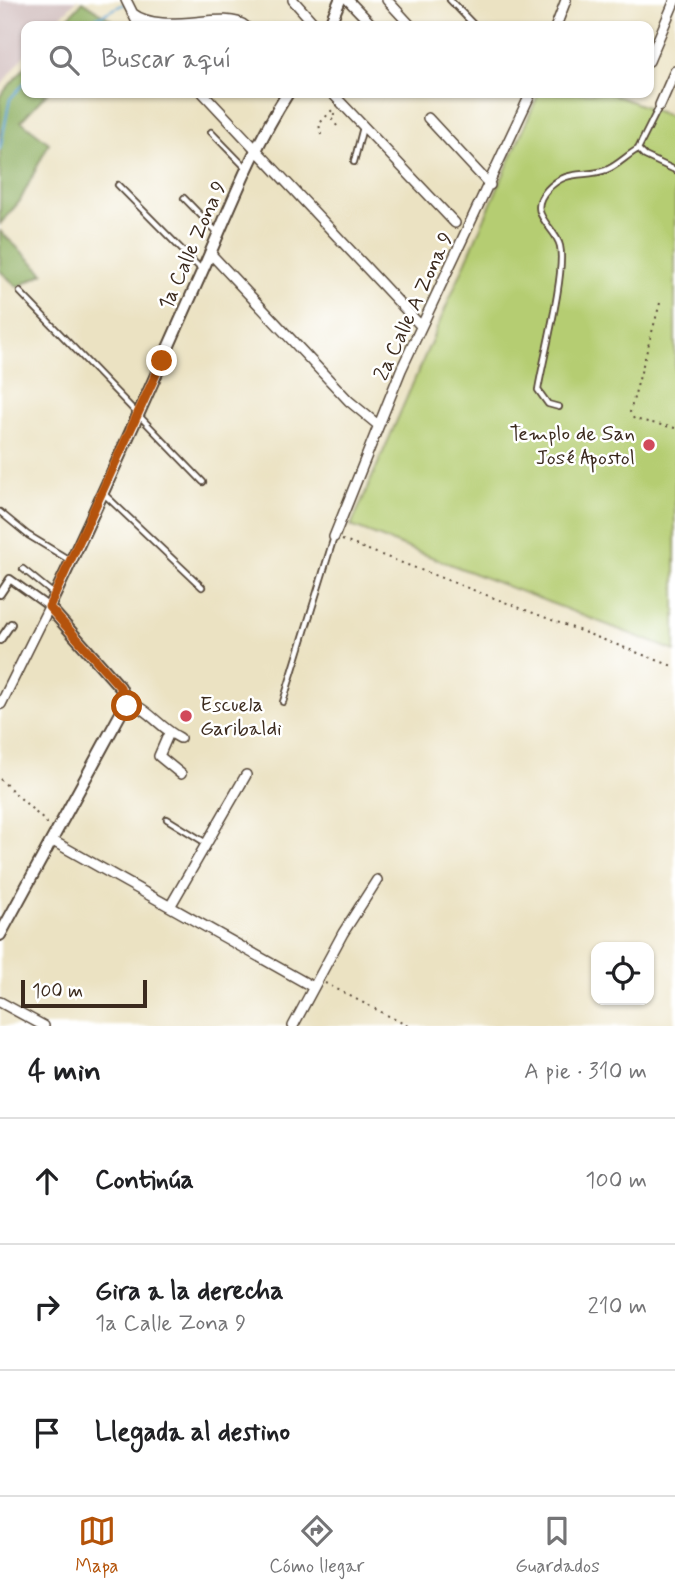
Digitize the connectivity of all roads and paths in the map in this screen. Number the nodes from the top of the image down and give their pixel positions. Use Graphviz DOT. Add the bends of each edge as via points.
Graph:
graph roads {
  1 [pos="126,0"];
  2 [pos="293,0"];
  3 [pos="340,0"];
  4 [pos="348,0"];
  5 [pos="387,0"];
  6 [pos="450,0"];
  7 [pos="565,0"];
  8 [pos="675,0"];
  9 [pos="132,13"];
  10 [pos="136,21"];
  11 [pos="157,21"];
  12 [pos="312,21"];
  13 [pos="331,21"];
  14 [pos="368,21"];
  15 [pos="406,21"];
  16 [pos="470,21"];
  17 [pos="558,21"];
  18 [pos="654,49"];
  19 [pos="675,71"];
  20 [pos="208,98"];
  21 [pos="285,98"];
  22 [pos="336,98"];
  23 [pos="529,98"];
  24 [pos="340,102"];
  25 [pos="660,105"];
  26 [pos="331,118"];
  27 [pos="428,118"];
  28 [pos="337,126"];
  29 [pos="363,126"];
  30 [pos="212,132"];
  31 [pos="321,135"];
  32 [pos="638,149"];
  33 [pos="257,150"];
  34 [pos="354,162"];
  35 [pos="247,169"];
  36 [pos="675,170"];
  37 [pos="118,185"];
  38 [pos="490,185"];
  39 [pos="184,198"];
  40 [pos="455,223"];
  41 [pos="217,232"];
  42 [pos="210,253"];
  43 [pos="202,270"];
  44 [pos="20,292"];
  45 [pos="660,303"];
  46 [pos="421,326"];
  47 [pos="559,407"];
  48 [pos="139,414"];
  49 [pos="379,425"];
  50 [pos="675,428"];
  51 [pos="203,482"];
  52 [pos="104,493"];
  53 [pos="0,512"];
  54 [pos="334,537"];
  55 [pos="71,561"];
  56 [pos="23,569"];
  57 [pos="202,587"];
  58 [pos="0,594"];
  59 [pos="55,595"];
  60 [pos="49,607"];
  61 [pos="10,624"];
  62 [pos="0,640"];
  63 [pos="675,667"];
  64 [pos="127,702"];
  65 [pos="283,702"];
  66 [pos="1,704"];
  67 [pos="169,733"];
  68 [pos="180,738"];
  69 [pos="181,774"];
  70 [pos="246,775"];
  71 [pos="0,779"];
  72 [pos="167,819"];
  73 [pos="55,837"];
  74 [pos="207,843"];
  75 [pos="377,880"];
  76 [pos="171,905"];
  77 [pos="0,935"];
  78 [pos="315,983"];
  79 [pos="0,1002"];
  80 [pos="44,1026"];
  81 [pos="293,1026"];
  82 [pos="408,1026"];
  1 -- 9 [label="street"];
  2 -- 12 [label="street"];
  3 -- 13 [label="street"];
  4 -- 14 [label="street"];
  5 -- 15 [label="street"];
  6 -- 16 [label="lane"];
  7 -- 17 [label="street"];
  8 -- 18 [label="street"];
  9 -- 10 [label="street"];
  9 -- 11 [label="street"];
  19 -- 25 [label="street"];
  20 -- 33 [label="street"];
  21 -- 33 [label="street, 1a Calle Zona 9"];
  22 -- 24 [label="street"];
  23 -- 38 [label="street, 2a Calle A Zona 9"];
  24 -- 29 [label="street"];
  24 -- 31 [label="path" via="319,124"];
  25 -- 32 [label="lane"];
  26 -- 28 [label="path"];
  27 -- 38 [label="street"];
  29 -- 34 [label="lane"];
  29 -- 40 [label="street"];
  30 -- 35 [label="lane"];
  32 -- 36 [label="lane"];
  32 -- 47 [label="lane" via="608,170 561,178 541,197 543,219 561,247 538,390 548,404"];
  33 -- 35 [label="street, 1a Calle Zona 9"];
  33 -- 46 [label="street"];
  35 -- 41 [label="street, 1a Calle Zona 9"];
  37 -- 43 [label="lane"];
  38 -- 46 [label="street, 2a Calle A Zona 9"];
  39 -- 41 [label="lane"];
  41 -- 42 [label="street, 1a Calle Zona 9"];
  42 -- 43 [label="street, 1a Calle Zona 9"];
  42 -- 49 [label="street" via="349,401"];
  43 -- 48 [label="street, 1a Calle Zona 9"];
  44 -- 48 [label="lane"];
  45 -- 50 [label="path" via="629,412 634,419"];
  46 -- 49 [label="street, 2a Calle A Zona 9"];
  48 -- 51 [label="lane"];
  48 -- 52 [label="street, 1a Calle Zona 9"];
  49 -- 54 [label="street, 2a Calle A Zona 9"];
  52 -- 55 [label="street, 1a Calle Zona 9"];
  52 -- 57 [label="lane"];
  53 -- 55 [label="lane"];
  54 -- 63 [label="path"];
  54 -- 65 [label="lane"];
  55 -- 59 [label="street, 1a Calle Zona 9"];
  56 -- 59 [label="lane"];
  58 -- 60 [label="street" via="10,579"];
  59 -- 60 [label="street, 1a Calle Zona 9"];
  60 -- 64 [label="street" via="120,687"];
  60 -- 66 [label="street"];
  61 -- 62 [label="street"];
  64 -- 67 [label="street"];
  64 -- 73 [label="street"];
  67 -- 68 [label="street"];
  67 -- 69 [label="street" via="159,756"];
  70 -- 74 [label="street"];
  71 -- 73 [label="path"];
  72 -- 74 [label="lane"];
  73 -- 76 [label="street"];
  73 -- 77 [label="street"];
  74 -- 76 [label="street"];
  75 -- 78 [label="street"];
  76 -- 78 [label="street"];
  78 -- 81 [label="street"];
  78 -- 82 [label="path"];
  79 -- 80 [label="street"];
}
